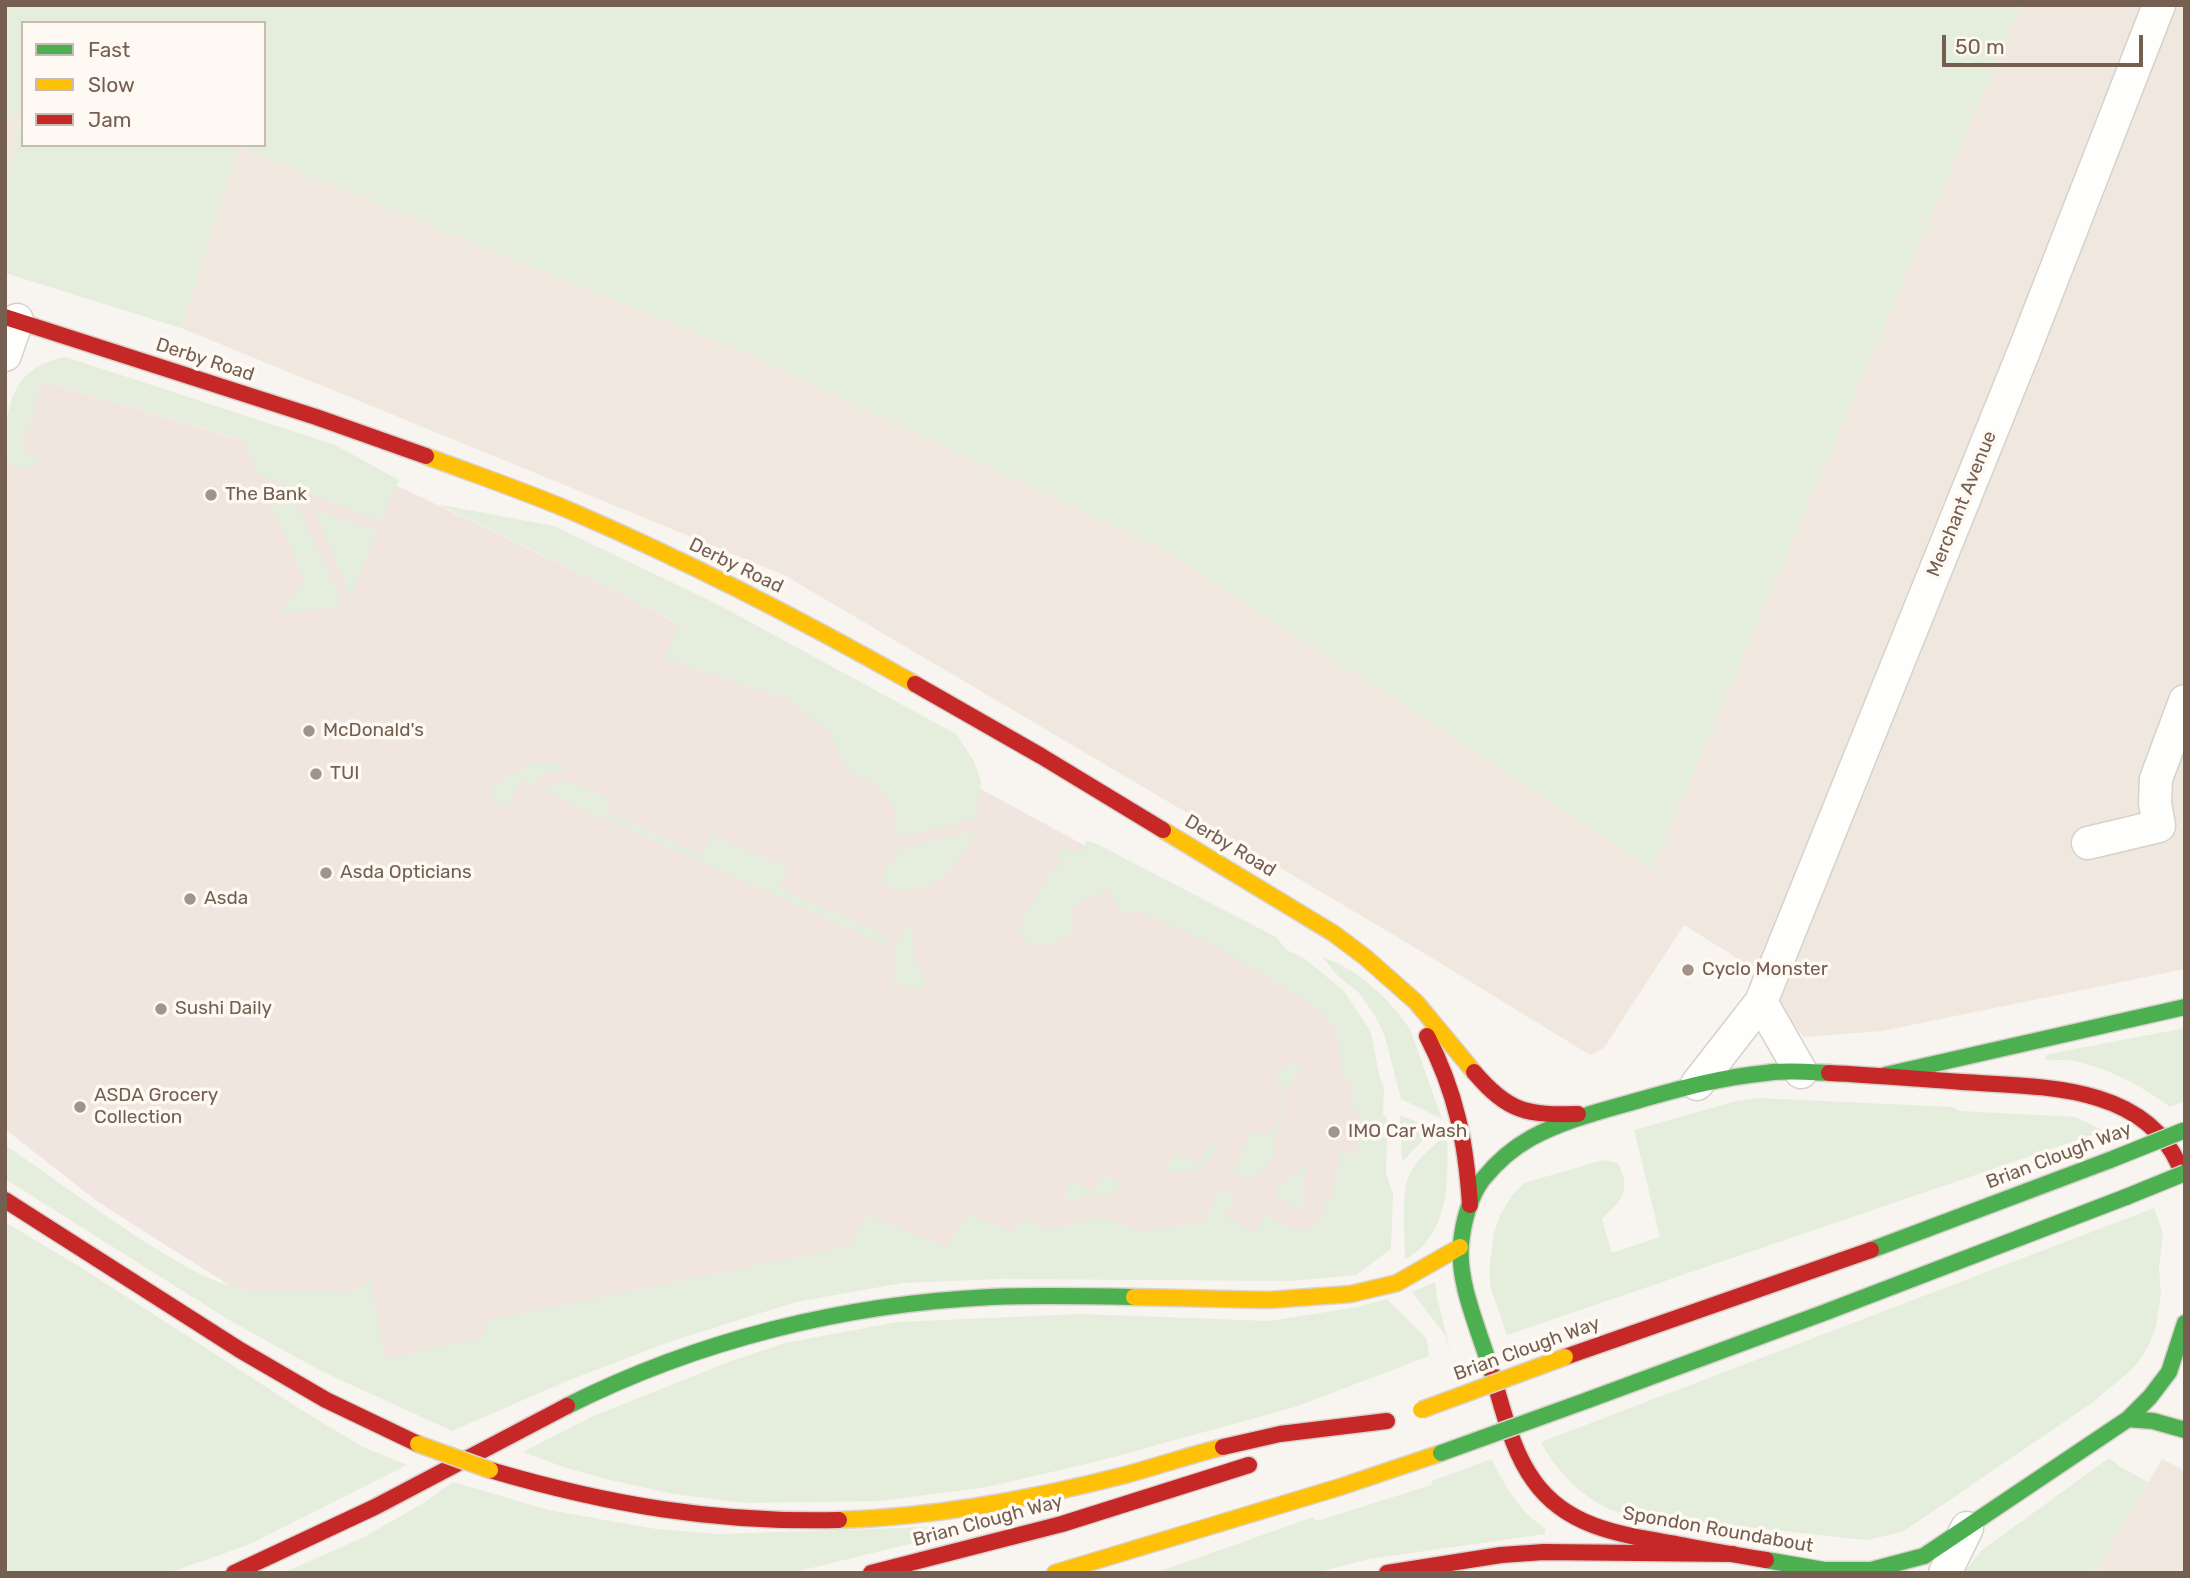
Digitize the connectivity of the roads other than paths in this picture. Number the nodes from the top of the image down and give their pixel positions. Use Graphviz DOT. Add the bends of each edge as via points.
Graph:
graph roads {
  1 [pos="2159,5"];
  2 [pos="11,318"];
  3 [pos="5,355"];
  4 [pos="2185,701"];
  5 [pos="2088,843"];
  6 [pos="1389,976"];
  7 [pos="1761,1002"];
  8 [pos="2185,1007"];
  9 [pos="1801,1072"];
  10 [pos="1885,1075"];
  11 [pos="1697,1084"];
  12 [pos="1587,1115"];
  13 [pos="2185,1130"];
  14 [pos="2185,1173"];
  15 [pos="2185,1184"];
  16 [pos="5,1200"];
  17 [pos="1470,1205"];
  18 [pos="1460,1247"];
  19 [pos="2185,1325"];
  20 [pos="1404,1416"];
  21 [pos="2128,1419"];
  22 [pos="2185,1430"];
  23 [pos="1308,1446"];
  24 [pos="1269,1459"];
  25 [pos="1967,1528"];
  26 [pos="1733,1554"];
  27 [pos="1826,1572"];
  28 [pos="234,1573"];
  29 [pos="871,1573"];
  30 [pos="1055,1573"];
  31 [pos="1387,1573"];
  32 [pos="1945,1573"];
  1 -- 7 [label="street, Merchant Avenue"];
  2 -- 3 [label="street"];
  2 -- 6 [label="main road, Derby Road" via="431,458 569,511 715,578 839,641 1041,756 1333,933"];
  4 -- 5 [label="street" via="2155,779 2159,826"];
  6 -- 12 [label="main road, Derby Road" via="1416,1001 1488,1087 1509,1104 1530,1113"];
  6 -- 17 [label="main road, Derby Road" via="1441,1062 1452,1090 1467,1153"];
  7 -- 9 [label="street"];
  7 -- 11 [label="street, Merchant Avenue"];
  8 -- 10 [label="main road"];
  9 -- 10 [label="main road, Spondon Roundabout"];
  9 -- 11 [label="main road, Spondon Roundabout" via="1756,1073"];
  10 -- 15 [label="main road, Spondon Roundabout" via="2061,1091 2111,1103 2145,1120 2175,1154"];
  11 -- 12 [label="main road, Spondon Roundabout"];
  12 -- 17 [label="main road, Spondon Roundabout" via="1520,1146 1478,1185"];
  13 -- 20 [label="main road, Brian Clough Way, bridge" via="1867,1251"];
  14 -- 30 [label="main road, bridge" via="1588,1401 1328,1490"];
  16 -- 20 [label="main road, bridge" via="240,1350 326,1400 418,1444 589,1497 662,1510 814,1520 997,1504 1244,1442"];
  17 -- 18 [label="main road, Spondon Roundabout"];
  18 -- 26 [label="main road, Spondon Roundabout" via="1465,1282 1515,1448 1531,1479 1562,1510 1591,1524 1622,1535"];
  18 -- 28 [label="main road" via="1397,1283 1351,1294 1268,1300 990,1297 871,1309 780,1326 677,1358 582,1398 375,1507"];
  19 -- 21 [label="main road, Spondon Roundabout" via="2169,1372"];
  20 -- 23 [label="main road, Brian Clough Way"];
  21 -- 22 [label="main road"];
  21 -- 25 [label="main road, Spondon Roundabout"];
  24 -- 29 [label="main road, Brian Clough Way" via="1158,1496"];
  25 -- 27 [label="main road, Spondon Roundabout" via="1924,1556 1889,1567"];
  25 -- 32 [label="street"];
  26 -- 27 [label="main road, Spondon Roundabout"];
  26 -- 31 [label="main road" via="1544,1552"];
}
